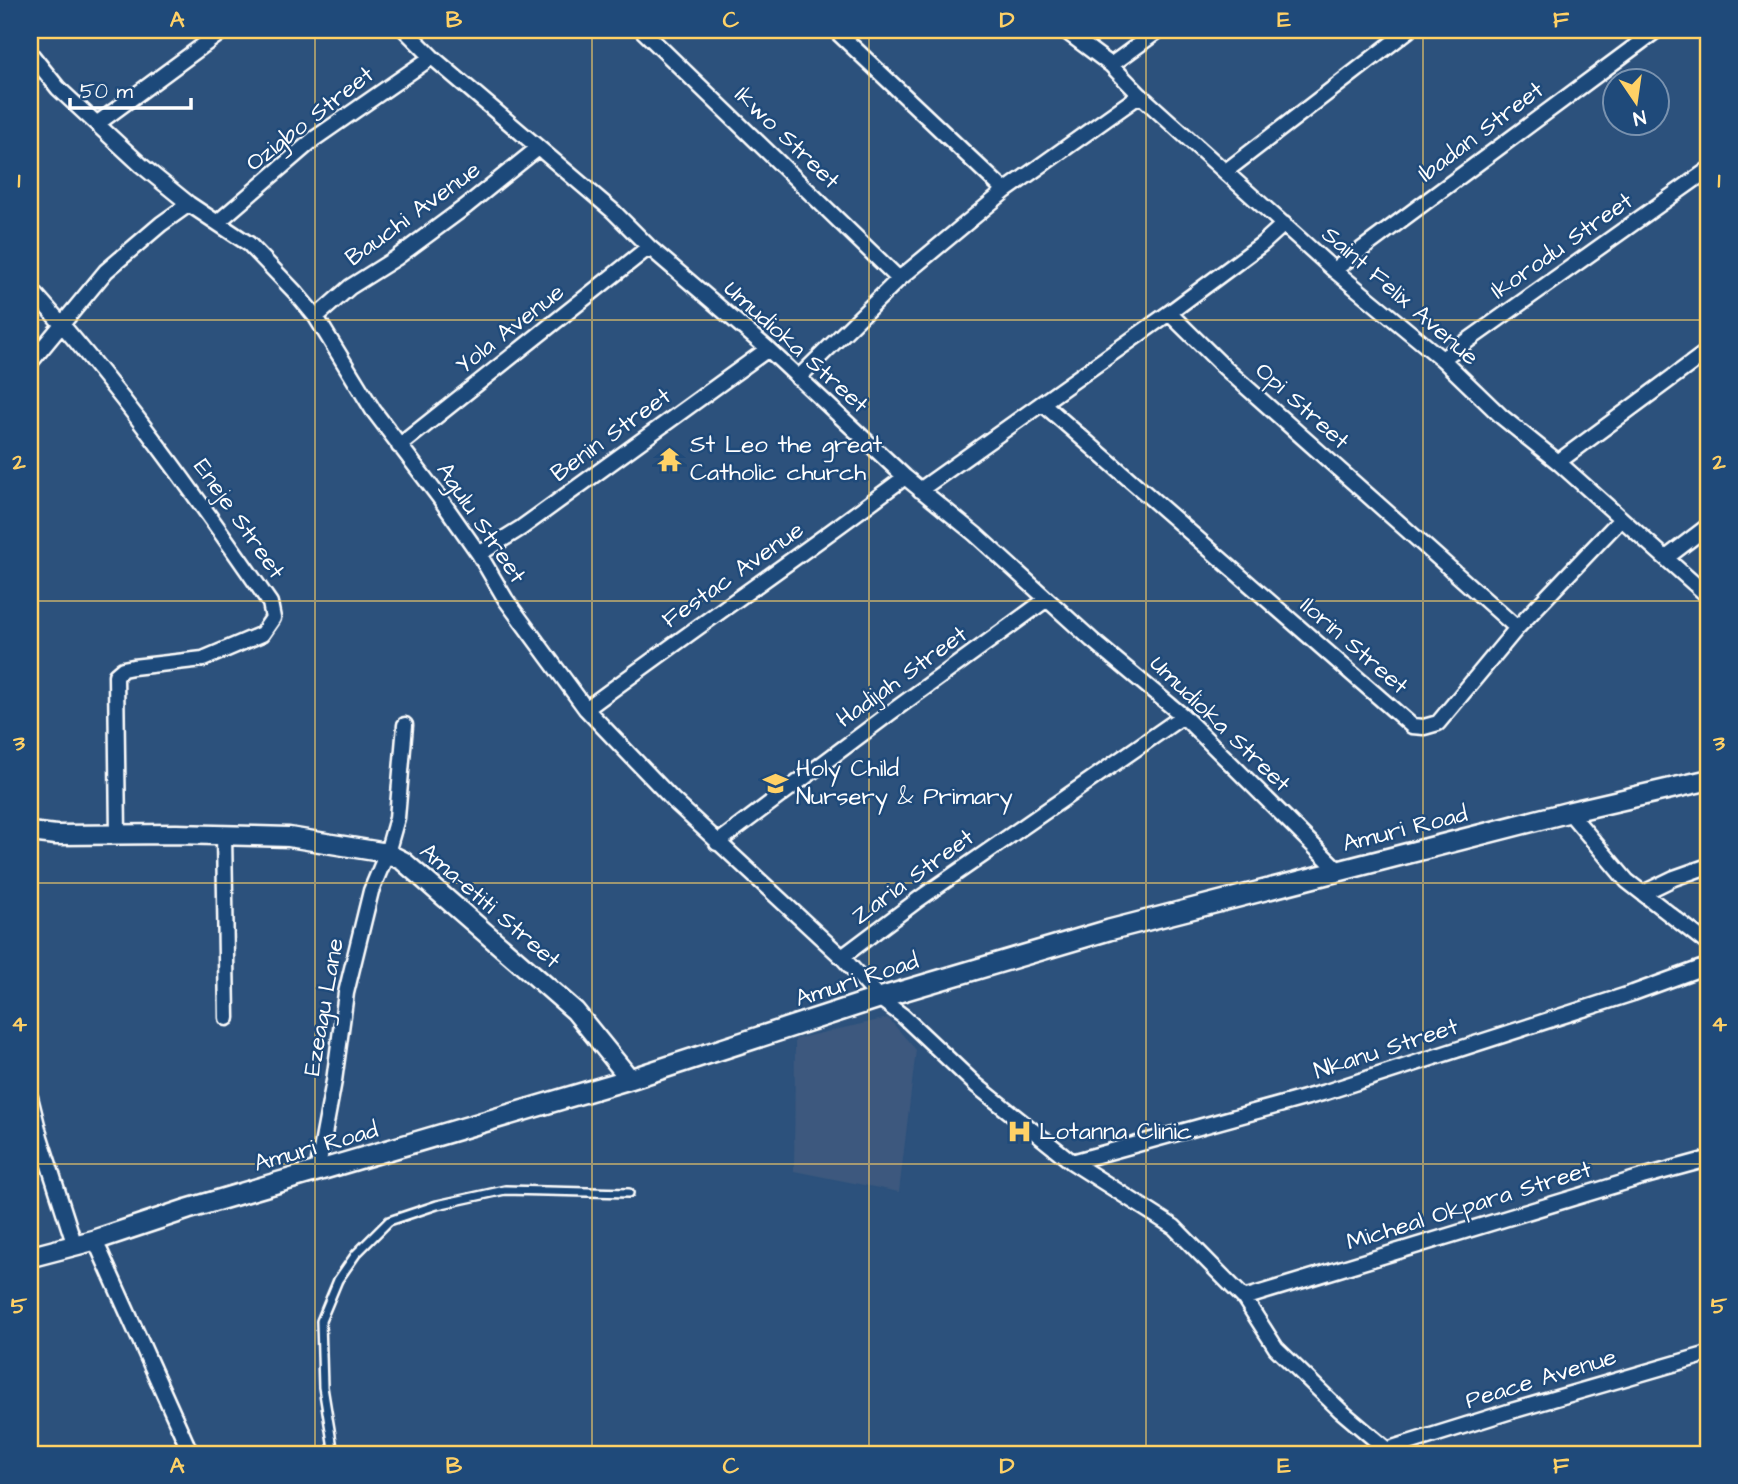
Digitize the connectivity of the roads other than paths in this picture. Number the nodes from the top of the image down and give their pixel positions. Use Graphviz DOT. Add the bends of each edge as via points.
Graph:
graph roads {
  1 [pos="224,30"];
  2 [pos="405,30"];
  3 [pos="642,30"];
  4 [pos="835,30"];
  5 [pos="1064,30"];
  6 [pos="1158,30"];
  7 [pos="1409,30"];
  8 [pos="1657,30"];
  9 [pos="30,53"];
  10 [pos="432,57"];
  11 [pos="1111,65"];
  12 [pos="1140,95"];
  13 [pos="98,123"];
  14 [pos="537,149"];
  15 [pos="1708,170"];
  16 [pos="1226,171"];
  17 [pos="1004,191"];
  18 [pos="189,204"];
  19 [pos="218,222"];
  20 [pos="1284,224"];
  21 [pos="649,247"];
  22 [pos="1334,270"];
  23 [pos="900,279"];
  24 [pos="30,288"];
  25 [pos="1169,313"];
  26 [pos="316,317"];
  27 [pos="62,326"];
  28 [pos="768,349"];
  29 [pos="1708,351"];
  30 [pos="1442,359"];
  31 [pos="30,363"];
  32 [pos="798,378"];
  33 [pos="1042,403"];
  34 [pos="399,446"];
  35 [pos="1558,463"];
  36 [pos="905,477"];
  37 [pos="920,490"];
  38 [pos="1621,519"];
  39 [pos="1708,526"];
  40 [pos="479,554"];
  41 [pos="1665,558"];
  42 [pos="1708,596"];
  43 [pos="1047,599"];
  44 [pos="1517,628"];
  45 [pos="586,709"];
  46 [pos="1183,716"];
  47 [pos="405,724"];
  48 [pos="1708,780"];
  49 [pos="1569,812"];
  50 [pos="30,832"];
  51 [pos="118,835"];
  52 [pos="224,835"];
  53 [pos="717,843"];
  54 [pos="387,853"];
  55 [pos="1708,866"];
  56 [pos="1339,871"];
  57 [pos="1643,893"];
  58 [pos="1708,944"];
  59 [pos="842,957"];
  60 [pos="1708,963"];
  61 [pos="879,998"];
  62 [pos="227,1018"];
  63 [pos="630,1079"];
  64 [pos="30,1097"];
  65 [pos="1708,1159"];
  66 [pos="1072,1161"];
  67 [pos="317,1172"];
  68 [pos="629,1192"];
  69 [pos="95,1240"];
  70 [pos="75,1246"];
  71 [pos="30,1257"];
  72 [pos="1244,1298"];
  73 [pos="1708,1354"];
  74 [pos="1389,1452"];
  75 [pos="191,1454"];
  76 [pos="334,1454"];
  1 -- 13 [label="street"];
  2 -- 10 [label="street, Umudioka Street"];
  3 -- 23 [label="street, Ikwo Street"];
  4 -- 17 [label="street"];
  5 -- 11 [label="street, Saint Felix Avenue"];
  6 -- 11 [label="street"];
  7 -- 16 [label="street"];
  8 -- 22 [label="street, Ibadan Street"];
  9 -- 13 [label="street, Agulu Street" via="58,88"];
  10 -- 14 [label="street, Umudioka Street"];
  10 -- 19 [label="street, Ozigbo Street" via="314,139"];
  11 -- 12 [label="street, Saint Felix Avenue"];
  12 -- 16 [label="street, Saint Felix Avenue"];
  12 -- 17 [label="street"];
  13 -- 18 [label="street, Agulu Street"];
  14 -- 21 [label="street, Umudioka Street"];
  14 -- 26 [label="street, Bauchi Avenue"];
  15 -- 30 [label="street, Ikorodu Street"];
  16 -- 20 [label="street, Saint Felix Avenue"];
  17 -- 23 [label="street"];
  18 -- 19 [label="street, Agulu Street"];
  18 -- 27 [label="street" via="106,271"];
  19 -- 26 [label="street, Agulu Street" via="249,244"];
  20 -- 22 [label="street, Saint Felix Avenue"];
  20 -- 25 [label="street"];
  21 -- 28 [label="street, Umudioka Street"];
  21 -- 34 [label="street, Yola Avenue"];
  22 -- 30 [label="street, Saint Felix Avenue"];
  23 -- 32 [label="street"];
  24 -- 27 [label="street, Eneje Street"];
  25 -- 33 [label="street"];
  25 -- 44 [label="street, Opi Street"];
  26 -- 34 [label="street, Agulu Street"];
  27 -- 31 [label="street"];
  27 -- 51 [label="street, Eneje Street" via="122,396 195,494 270,603 272,618 262,634 203,659 123,669 116,675"];
  28 -- 32 [label="street, Umudioka Street"];
  28 -- 40 [label="street, Benin Street"];
  29 -- 35 [label="street"];
  30 -- 35 [label="street, Saint Felix Avenue"];
  32 -- 36 [label="street, Umudioka Street"];
  33 -- 37 [label="street"];
  33 -- 44 [label="street, Ilorin Street" via="1412,726 1438,723"];
  34 -- 40 [label="street, Agulu Street"];
  35 -- 38 [label="street, Saint Felix Avenue"];
  36 -- 37 [label="street, Umudioka Street"];
  36 -- 45 [label="street, Festac Avenue"];
  37 -- 43 [label="street, Umudioka Street"];
  38 -- 41 [label="street, Saint Felix Avenue"];
  38 -- 44 [label="street, Ilorin Street"];
  39 -- 41 [label="street"];
  40 -- 45 [label="street, Agulu Street" via="506,600"];
  41 -- 42 [label="street, Saint Felix Avenue"];
  43 -- 46 [label="street, Umudioka Street"];
  43 -- 53 [label="street, Hadijah Street"];
  45 -- 53 [label="street, Agulu Street"];
  46 -- 56 [label="street, Umudioka Street"];
  46 -- 59 [label="street, Zaria Street"];
  47 -- 54 [label="street, Ezeagu Lane" via="397,818"];
  48 -- 49 [label="main road, Amuri Road"];
  49 -- 56 [label="main road, Amuri Road"];
  49 -- 57 [label="street" via="1626,881"];
  50 -- 51 [label="street, Ama-etiti Street"];
  51 -- 52 [label="street, Ama-etiti Street"];
  52 -- 54 [label="street, Ama-etiti Street" via="289,837"];
  52 -- 62 [label="street"];
  53 -- 59 [label="street, Agulu Street"];
  54 -- 63 [label="street, Ama-etiti Street" via="402,861 575,1011"];
  54 -- 67 [label="street, Ezeagu Lane" via="371,891 346,993"];
  55 -- 57 [label="street"];
  56 -- 61 [label="main road, Amuri Road" via="1109,930"];
  57 -- 58 [label="street"];
  59 -- 61 [label="street, Agulu Street"];
  60 -- 66 [label="street, Nkanu Street" via="1633,993 1326,1092"];
  61 -- 63 [label="main road, Amuri Road"];
  61 -- 66 [label="street, Agulu Street"];
  63 -- 67 [label="main road, Amuri Road"];
  64 -- 70 [label="street"];
  65 -- 72 [label="street, Micheal Okpara Street"];
  66 -- 72 [label="street, Agulu Street" via="1174,1227"];
  67 -- 69 [label="main road, Amuri Road"];
  68 -- 76 [label="lane" via="505,1190 437,1205 389,1222 356,1254 338,1280 321,1321 323,1387"];
  69 -- 70 [label="main road, Amuri Road"];
  69 -- 75 [label="street"];
  70 -- 71 [label="main road, Amuri Road"];
  72 -- 74 [label="street, Agulu Street" via="1276,1348"];
  73 -- 74 [label="street, Peace Avenue"];
}
